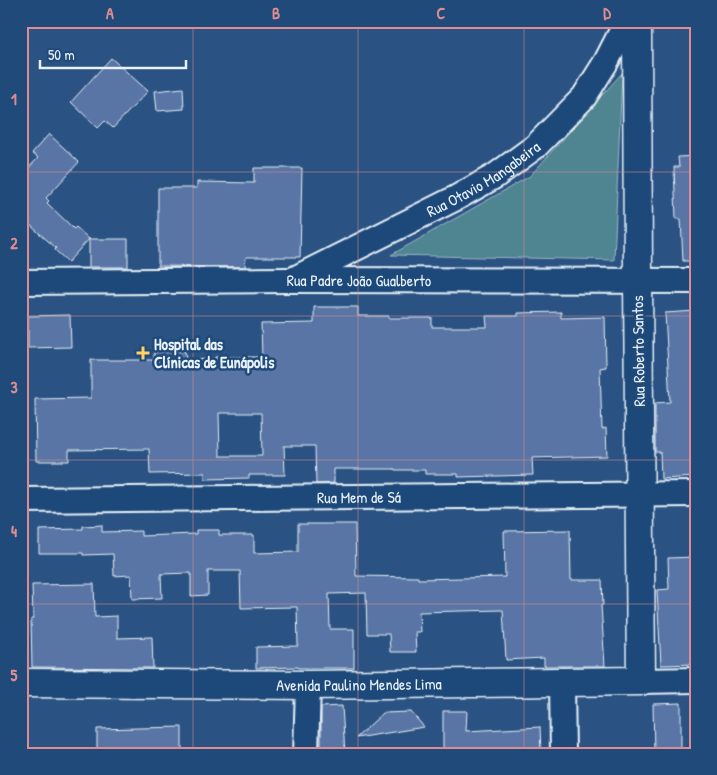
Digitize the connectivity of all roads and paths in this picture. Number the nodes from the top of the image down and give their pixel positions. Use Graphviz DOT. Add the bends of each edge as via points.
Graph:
graph roads {
  1 [pos="627,21"];
  2 [pos="637,21"];
  3 [pos="291,280"];
  4 [pos="638,280"];
  5 [pos="696,281"];
  6 [pos="21,282"];
  7 [pos="696,494"];
  8 [pos="640,495"];
  9 [pos="21,500"];
  10 [pos="696,680"];
  11 [pos="641,681"];
  12 [pos="21,682"];
  13 [pos="562,682"];
  14 [pos="308,685"];
  15 [pos="306,754"];
  16 [pos="563,754"];
  1 -- 3 [label="street, Rua Otavio Mangabeira" via="584,97 536,146 495,176 456,198"];
  2 -- 4 [label="main road, Rua Roberto Santos"];
  3 -- 4 [label="street, Rua Padre João Gualberto"];
  3 -- 6 [label="street, Rua Padre João Gualberto"];
  4 -- 5 [label="street, Rua Padre João Gualberto"];
  4 -- 8 [label="main road, Rua Roberto Santos"];
  7 -- 8 [label="street, Rua Mem de Sá"];
  8 -- 9 [label="street, Rua Mem de Sá"];
  8 -- 11 [label="main road, Rua Roberto Santos"];
  10 -- 11 [label="street, Avenida Paulino Mendes Lima"];
  11 -- 13 [label="main road, Avenida Paulino Mendes Lima"];
  12 -- 14 [label="main road, Avenida Paulino Mendes Lima"];
  13 -- 14 [label="main road, Avenida Paulino Mendes Lima"];
  13 -- 16 [label="street"];
  14 -- 15 [label="street"];
}
